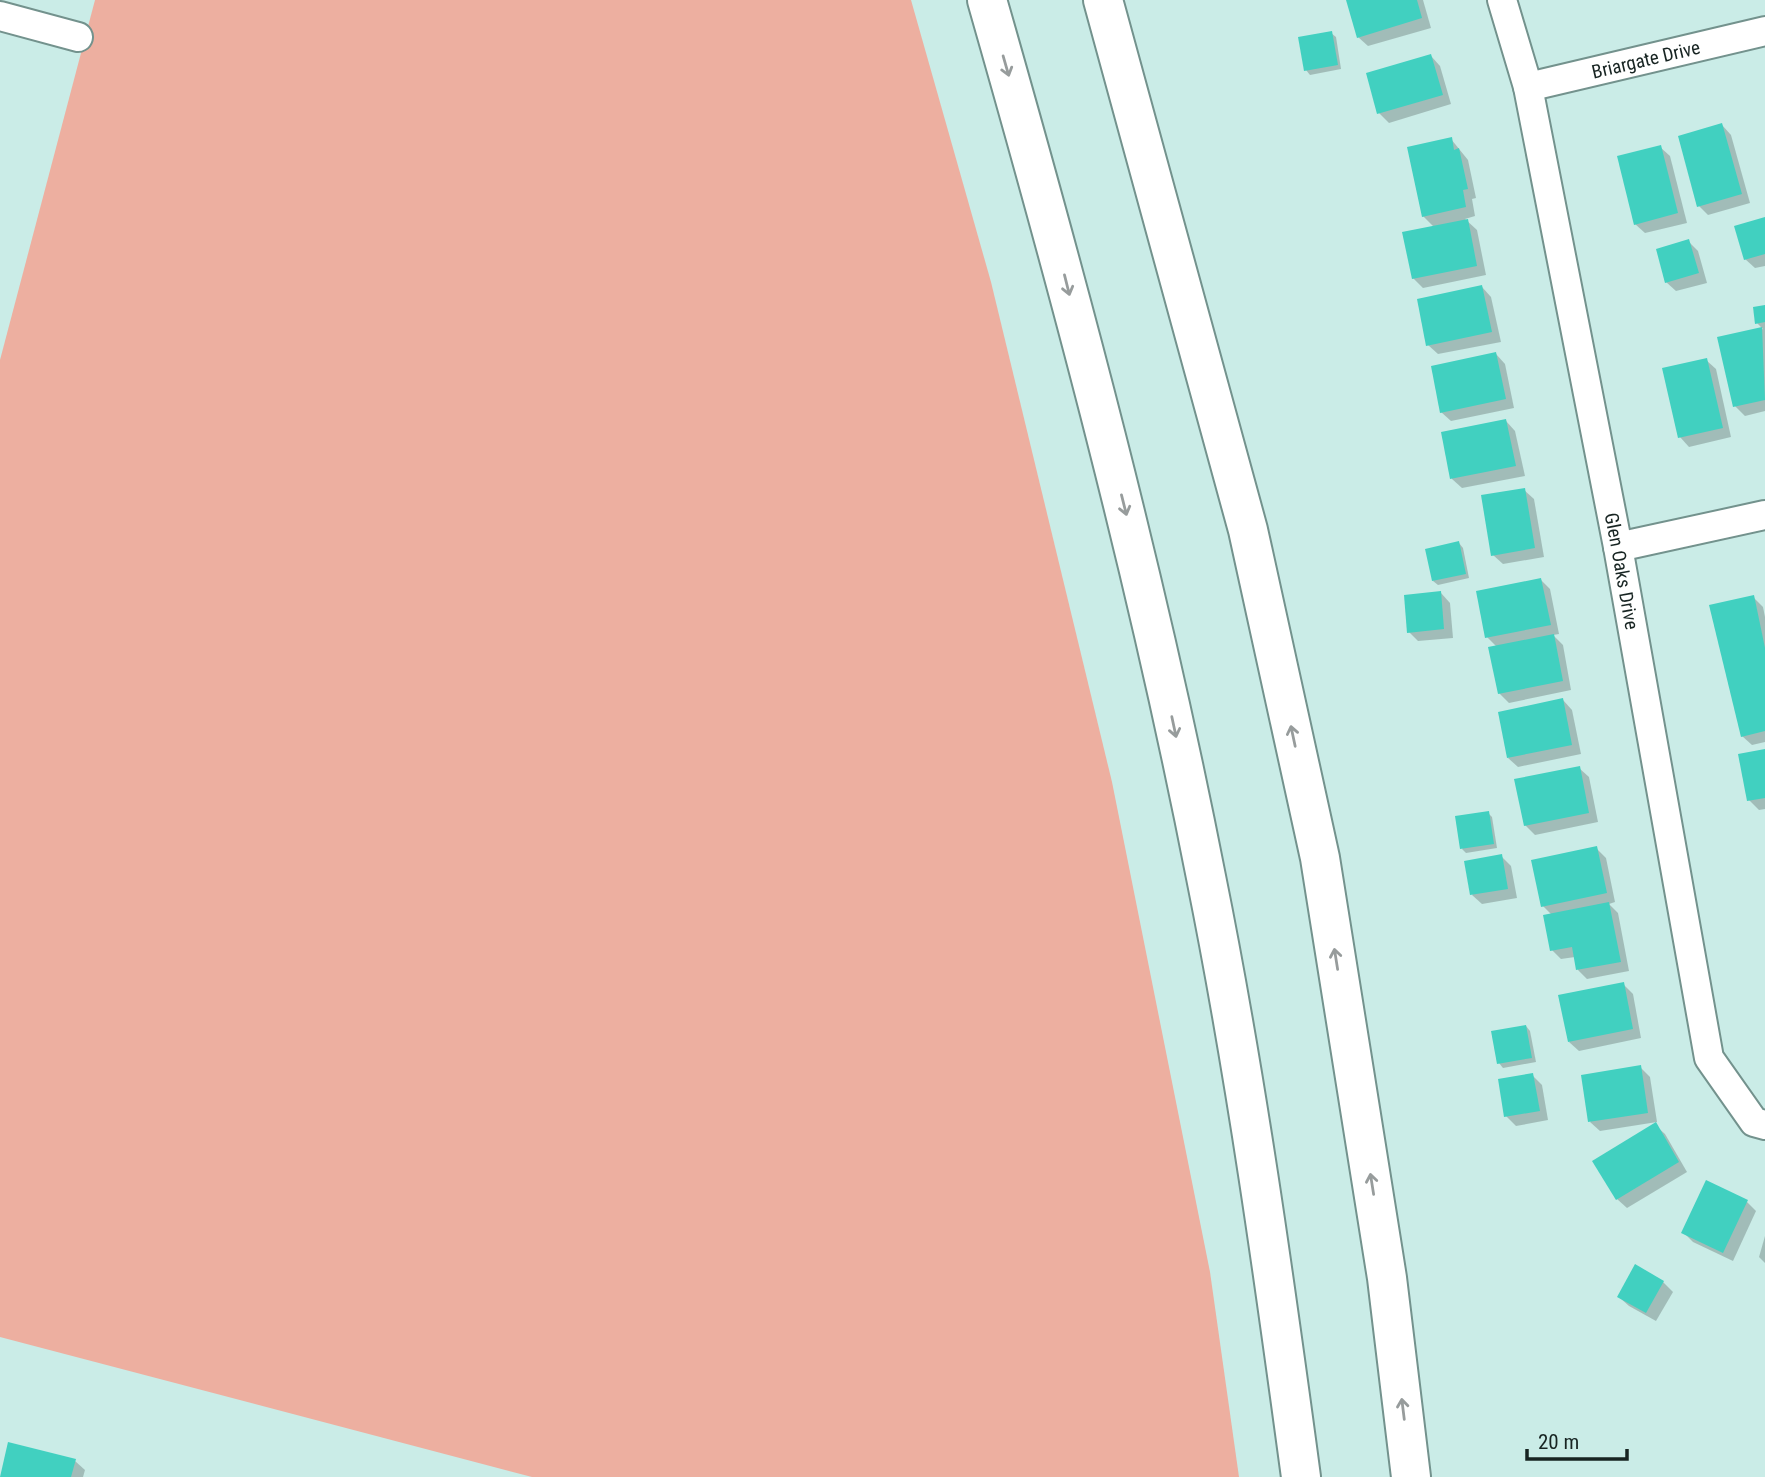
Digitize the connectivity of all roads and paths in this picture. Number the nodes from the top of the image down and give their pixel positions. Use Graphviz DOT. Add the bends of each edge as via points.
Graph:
graph roads {
  1 [pos="987,0"];
  2 [pos="1103,0"];
  3 [pos="1502,0"];
  4 [pos="0,16"];
  5 [pos="1765,31"];
  6 [pos="78,37"];
  7 [pos="1528,87"];
  8 [pos="1765,515"];
  9 [pos="1618,547"];
  10 [pos="1765,1125"];
  11 [pos="1301,1477"];
  12 [pos="1411,1477"];
  1 -- 11 [label="highway, one-way" via="1139,566 1204,865 1271,1258"];
  12 -- 2 [label="highway, one-way" via="1387,1278 1320,858 1248,530"];
  3 -- 7 [label="street, Glen Oaks Drive"];
  4 -- 6 [label="street"];
  5 -- 7 [label="street, Briargate Drive"];
  7 -- 9 [label="street, Glen Oaks Drive"];
  8 -- 9 [label="street"];
  9 -- 10 [label="street, Glen Oaks Drive" via="1709,1058 1754,1122"];
}
